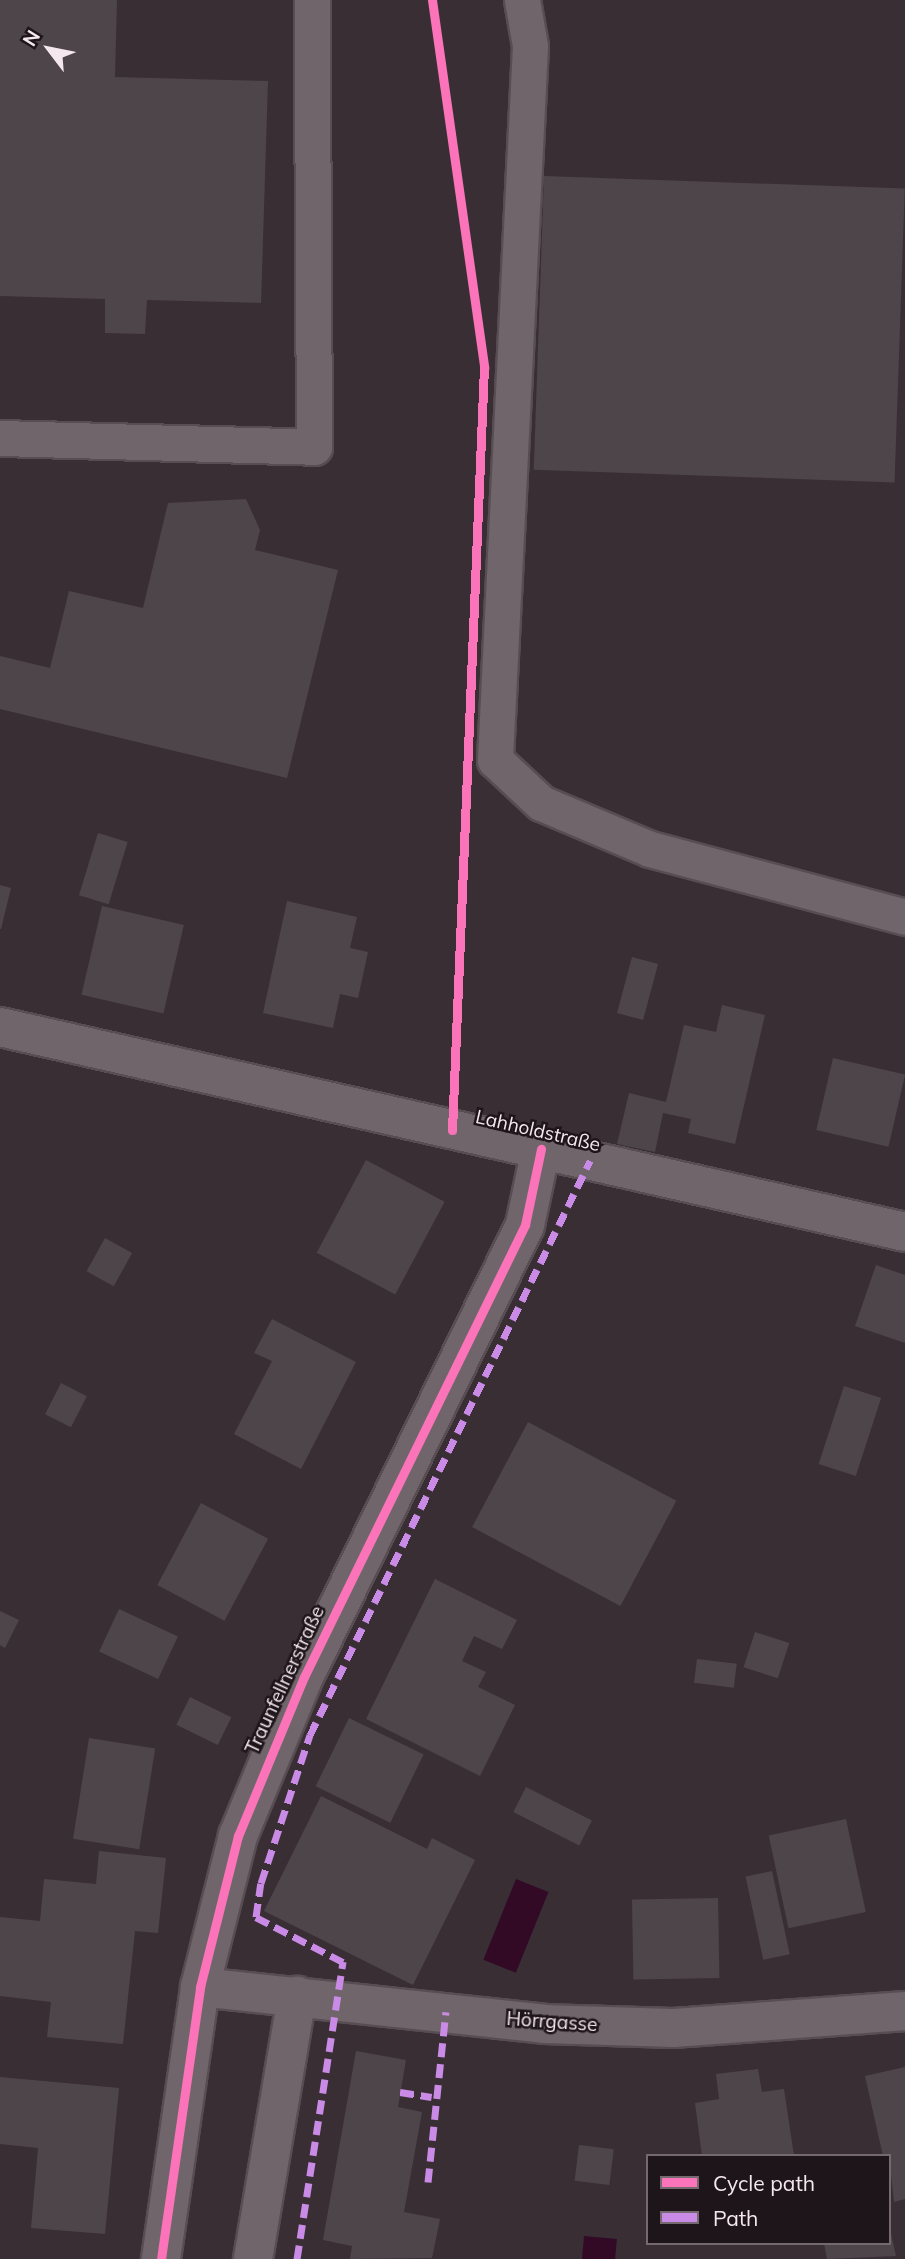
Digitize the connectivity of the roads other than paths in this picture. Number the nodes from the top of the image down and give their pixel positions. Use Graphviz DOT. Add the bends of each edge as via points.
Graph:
graph roads {
  1 [pos="312,0"];
  2 [pos="522,0"];
  3 [pos="0,438"];
  4 [pos="905,917"];
  5 [pos="0,1027"];
  6 [pos="541,1149"];
  7 [pos="905,1232"];
  8 [pos="200,1987"];
  9 [pos="297,1996"];
  10 [pos="905,2011"];
  11 [pos="161,2259"];
  12 [pos="253,2259"];
  1 -- 3 [label="lane" via="314,447"];
  2 -- 4 [label="lane" via="530,46 495,760 541,803 650,849"];
  5 -- 6 [label="street, Lahholdstraße"];
  6 -- 7 [label="street, Lahholdstraße"];
  6 -- 8 [label="street, Traunfellnerstraße" via="525,1225 266,1761 238,1836"];
  8 -- 9 [label="street, Hörrgasse"];
  8 -- 11 [label="street, Traunfellnerstraße"];
  9 -- 10 [label="street, Hörrgasse" via="544,2024 673,2028"];
  9 -- 12 [label="street"];
}
